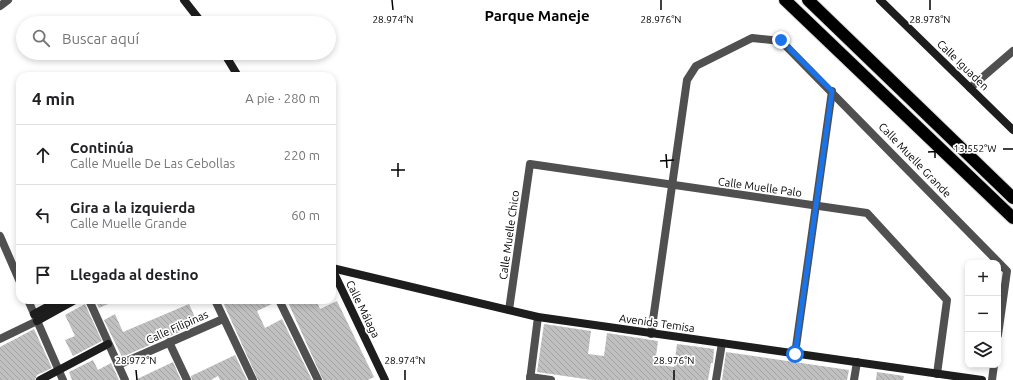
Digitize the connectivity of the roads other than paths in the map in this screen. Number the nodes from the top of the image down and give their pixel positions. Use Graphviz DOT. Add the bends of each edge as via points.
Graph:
graph roads {
  1 [pos="184,0"];
  2 [pos="785,0"];
  3 [pos="808,0"];
  4 [pos="884,1"];
  5 [pos="197,16"];
  6 [pos="1013,51"];
  7 [pos="228,60"];
  8 [pos="236,72"];
  9 [pos="970,88"];
  10 [pos="832,91"];
  11 [pos="1013,130"];
  12 [pos="530,164"];
  13 [pos="673,185"];
  14 [pos="1013,198"];
  15 [pos="815,206"];
  16 [pos="1013,218"];
  17 [pos="0,236"];
  18 [pos="336,270"];
  19 [pos="16,273"];
  20 [pos="336,277"];
  21 [pos="30,304"];
  22 [pos="54,304"];
  23 [pos="66,304"];
  24 [pos="91,304"];
  25 [pos="217,304"];
  26 [pos="282,304"];
  27 [pos="510,310"];
  28 [pos="538,316"];
  29 [pos="35,317"];
  30 [pos="223,319"];
  31 [pos="998,332"];
  32 [pos="651,334"];
  33 [pos="0,339"];
  34 [pos="169,342"];
  35 [pos="722,343"];
  36 [pos="108,344"];
  37 [pos="795,354"];
  38 [pos="857,362"];
  39 [pos="118,365"];
  40 [pos="994,368"];
  41 [pos="59,370"];
  42 [pos="937,374"];
  43 [pos="530,378"];
  44 [pos="40,380"];
  45 [pos="63,380"];
  46 [pos="125,380"];
  47 [pos="187,380"];
  48 [pos="253,380"];
  49 [pos="318,380"];
  50 [pos="385,380"];
  51 [pos="551,380"];
  52 [pos="716,380"];
  53 [pos="854,380"];
  54 [pos="982,380"];
  55 [pos="992,380"];
  1 -- 5 [label="street"];
  2 -- 16 [label="highway"];
  3 -- 14 [label="highway"];
  4 -- 9 [label="street, Calle Iguaden"];
  6 -- 9 [label="street"];
  7 -- 8 [label="street"];
  9 -- 11 [label="street, Calle Iguaden"];
  10 -- 13 [label="street, Calle Muelle Grande" via="781,40 752,38 696,66 687,80"];
  10 -- 15 [label="street"];
  10 -- 31 [label="street, Calle Muelle Grande" via="1007,271"];
  12 -- 13 [label="street, Calle Muelle Palo"];
  12 -- 27 [label="street, Calle Muelle Chico"];
  13 -- 15 [label="street, Calle Muelle Palo"];
  13 -- 32 [label="street"];
  15 -- 37 [label="street"];
  15 -- 42 [label="street, Calle Muelle Palo" via="867,213 947,300"];
  17 -- 19 [label="street"];
  18 -- 27 [label="street, Avenida Temisa"];
  20 -- 50 [label="street, Calle Málaga"];
  21 -- 29 [label="street"];
  22 -- 29 [label="street"];
  23 -- 29 [label="street"];
  24 -- 36 [label="street"];
  25 -- 30 [label="street"];
  26 -- 49 [label="street"];
  27 -- 28 [label="street, Avenida Temisa"];
  28 -- 32 [label="street, Avenida Temisa"];
  28 -- 43 [label="street"];
  29 -- 33 [label="street"];
  29 -- 41 [label="street"];
  30 -- 34 [label="street, Calle Filipinas"];
  30 -- 48 [label="street"];
  32 -- 35 [label="street, Avenida Temisa"];
  34 -- 39 [label="street, Calle Filipinas"];
  34 -- 47 [label="street"];
  35 -- 37 [label="street, Avenida Temisa"];
  35 -- 52 [label="street"];
  36 -- 39 [label="street"];
  36 -- 41 [label="street"];
  37 -- 38 [label="street, Avenida Temisa"];
  38 -- 42 [label="street, Avenida Temisa"];
  38 -- 53 [label="street"];
  39 -- 46 [label="street"];
  40 -- 55 [label="street"];
  41 -- 44 [label="street"];
  41 -- 45 [label="street"];
  42 -- 54 [label="street, Avenida Temisa"];
  43 -- 51 [label="street"];
}
